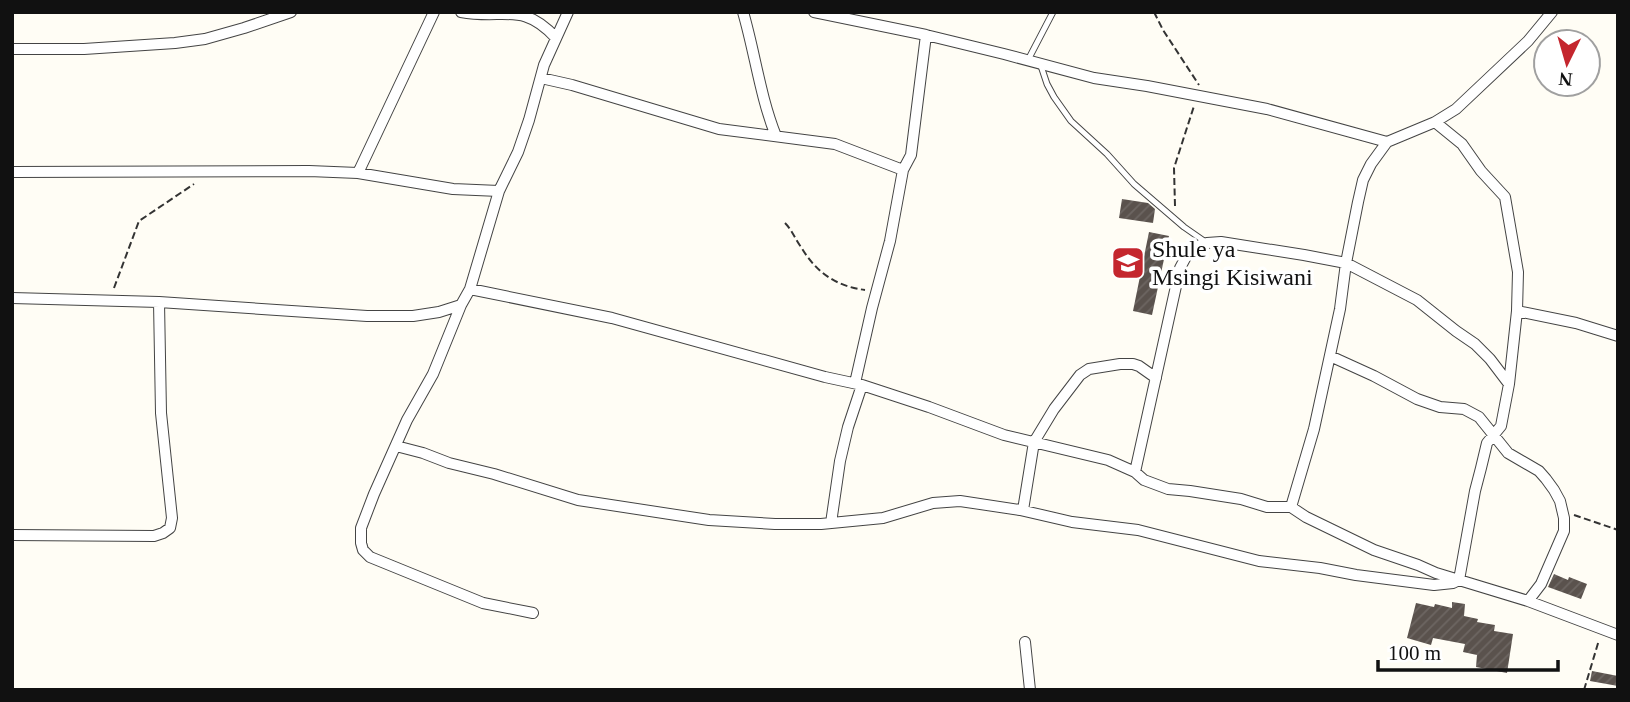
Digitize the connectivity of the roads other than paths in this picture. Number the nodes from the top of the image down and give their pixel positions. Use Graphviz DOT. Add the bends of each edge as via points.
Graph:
graph roads {
  1 [pos="291,12"];
  2 [pos="434,12"];
  3 [pos="461,12"];
  4 [pos="568,12"];
  5 [pos="743,12"];
  6 [pos="814,12"];
  7 [pos="1053,12"];
  8 [pos="1552,12"];
  9 [pos="926,35"];
  10 [pos="556,38"];
  11 [pos="12,49"];
  12 [pos="1028,60"];
  13 [pos="1040,63"];
  14 [pos="541,78"];
  15 [pos="1435,122"];
  16 [pos="776,136"];
  17 [pos="1387,142"];
  18 [pos="903,170"];
  19 [pos="12,172"];
  20 [pos="358,173"];
  21 [pos="499,191"];
  22 [pos="1207,243"];
  23 [pos="1346,263"];
  24 [pos="470,289"];
  25 [pos="12,298"];
  26 [pos="159,302"];
  27 [pos="461,305"];
  28 [pos="1517,311"];
  29 [pos="1618,336"];
  30 [pos="1330,356"];
  31 [pos="1156,378"];
  32 [pos="859,384"];
  33 [pos="1509,384"];
  34 [pos="1494,437"];
  35 [pos="1034,442"];
  36 [pos="396,446"];
  37 [pos="1135,472"];
  38 [pos="1291,507"];
  39 [pos="1023,510"];
  40 [pos="831,523"];
  41 [pos="12,535"];
  42 [pos="1459,580"];
  43 [pos="1528,601"];
  44 [pos="533,613"];
  45 [pos="1618,635"];
  46 [pos="1025,642"];
  47 [pos="1030,690"];
  1 -- 11 [label="street" via="205,39 175,43"];
  2 -- 20 [label="street"];
  3 -- 10 [label="street" via="527,16"];
  4 -- 10 [label="street"];
  5 -- 16 [label="street"];
  6 -- 9 [label="street"];
  7 -- 12 [label="lane"];
  8 -- 15 [label="street" via="1502,66"];
  9 -- 12 [label="street"];
  9 -- 18 [label="street" via="915,137"];
  10 -- 14 [label="street"];
  12 -- 13 [label="street"];
  13 -- 17 [label="street" via="1094,78 1267,109"];
  13 -- 22 [label="lane" via="1047,84 1071,121 1134,184"];
  14 -- 16 [label="street" via="719,129"];
  14 -- 21 [label="street" via="521,142"];
  15 -- 17 [label="street"];
  15 -- 28 [label="street" via="1462,144 1506,197 1518,272"];
  16 -- 18 [label="street" via="835,144"];
  17 -- 23 [label="street" via="1363,180"];
  18 -- 32 [label="street"];
  19 -- 20 [label="street"];
  20 -- 21 [label="street" via="453,189"];
  21 -- 24 [label="street"];
  22 -- 23 [label="street"];
  22 -- 31 [label="street" via="1187,255 1180,268"];
  23 -- 30 [label="street"];
  23 -- 33 [label="street" via="1417,300 1475,344"];
  24 -- 27 [label="street"];
  24 -- 32 [label="street" via="612,318"];
  25 -- 26 [label="street"];
  26 -- 27 [label="street" via="367,316 412,316"];
  26 -- 41 [label="street" via="170,528 154,536"];
  27 -- 36 [label="street"];
  28 -- 29 [label="street"];
  28 -- 33 [label="street"];
  30 -- 34 [label="street" via="1417,399 1479,417"];
  30 -- 38 [label="street"];
  31 -- 35 [label="street" via="1133,364 1089,369 1071,385"];
  31 -- 37 [label="street"];
  32 -- 35 [label="street"];
  32 -- 40 [label="street"];
  33 -- 34 [label="street" via="1501,426"];
  34 -- 42 [label="street" via="1487,443 1475,491"];
  34 -- 43 [label="street" via="1508,453 1539,471 1554,490 1563,513 1564,531 1557,549"];
  35 -- 37 [label="street" via="1108,460"];
  35 -- 39 [label="street"];
  36 -- 40 [label="street" via="578,500 709,520"];
  36 -- 44 [label="street" via="361,528 363,550 370,557 483,603"];
  37 -- 38 [label="street" via="1168,489"];
  38 -- 42 [label="street" via="1374,550"];
  39 -- 40 [label="street" via="933,503 884,518"];
  39 -- 42 [label="street" via="1138,530 1259,561 1434,584"];
  42 -- 43 [label="street"];
  43 -- 45 [label="street"];
  46 -- 47 [label="street"];
}
